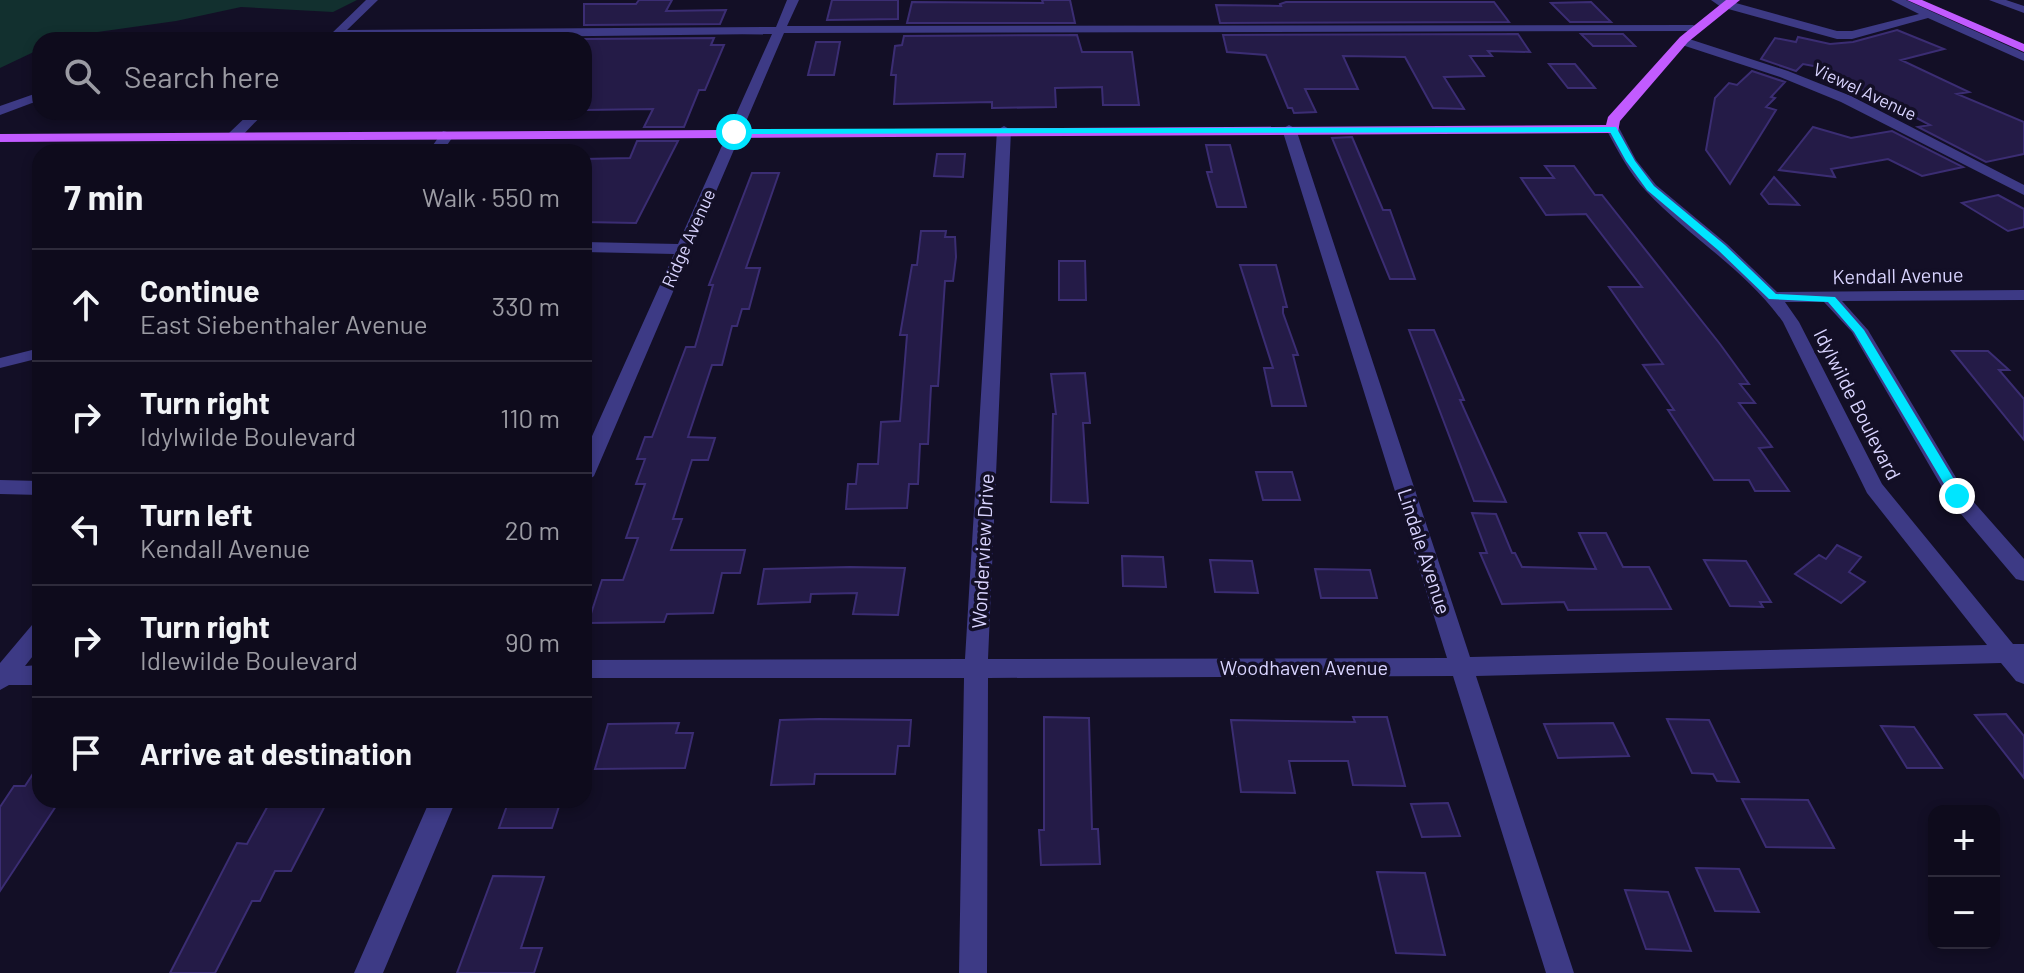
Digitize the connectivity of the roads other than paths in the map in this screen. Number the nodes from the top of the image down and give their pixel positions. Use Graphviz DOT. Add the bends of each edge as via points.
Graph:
graph roads {
  1 [pos="372,0"];
  2 [pos="793,0"];
  3 [pos="1897,0"];
  4 [pos="1913,0"];
  5 [pos="1937,0"];
  6 [pos="1945,0"];
  7 [pos="1995,0"];
  8 [pos="1725,2"];
  9 [pos="2024,10"];
  10 [pos="1973,12"];
  11 [pos="1928,15"];
  12 [pos="1998,22"];
  13 [pos="1693,28"];
  14 [pos="780,30"];
  15 [pos="339,32"];
  16 [pos="592,33"];
  17 [pos="1683,41"];
  18 [pos="2024,48"];
  19 [pos="2024,57"];
  20 [pos="32,99"];
  21 [pos="0,111"];
  22 [pos="250,120"];
  23 [pos="1289,129"];
  24 [pos="1613,129"];
  25 [pos="1004,130"];
  26 [pos="734,132"];
  27 [pos="448,134"];
  28 [pos="234,136"];
  29 [pos="0,138"];
  30 [pos="441,144"];
  31 [pos="2024,191"];
  32 [pos="592,247"];
  33 [pos="682,249"];
  34 [pos="2024,295"];
  35 [pos="1773,297"];
  36 [pos="1831,299"];
  37 [pos="32,355"];
  38 [pos="0,363"];
  39 [pos="592,457"];
  40 [pos="0,487"];
  41 [pos="32,488"];
  42 [pos="2024,573"];
  43 [pos="32,641"];
  44 [pos="2017,654"];
  45 [pos="976,667"];
  46 [pos="1462,667"];
  47 [pos="592,669"];
  48 [pos="2024,674"];
  49 [pos="32,676"];
  50 [pos="2,678"];
  51 [pos="440,808"];
  52 [pos="368,973"];
  53 [pos="973,973"];
  54 [pos="1560,973"];
  1 -- 15 [label="street"];
  2 -- 14 [label="street, Ridge Avenue"];
  3 -- 11 [label="street"];
  4 -- 18 [label="main road"];
  5 -- 10 [label="main road"];
  6 -- 10 [label="main road"];
  7 -- 9 [label="street"];
  8 -- 11 [label="street" via="1837,35"];
  8 -- 13 [label="main road"];
  10 -- 12 [label="main road"];
  11 -- 19 [label="street"];
  13 -- 14 [label="street"];
  13 -- 17 [label="main road"];
  14 -- 16 [label="street"];
  14 -- 26 [label="street, Ridge Avenue"];
  17 -- 24 [label="main road" via="1613,120"];
  17 -- 31 [label="street, Viewel Avenue" via="1846,99"];
  20 -- 21 [label="street"];
  22 -- 28 [label="street"];
  23 -- 24 [label="main road"];
  23 -- 25 [label="main road"];
  23 -- 46 [label="street, Lindale Avenue"];
  24 -- 35 [label="street, Idylwilde Boulevard" via="1651,188"];
  25 -- 26 [label="main road"];
  25 -- 45 [label="street, Wonderview Drive"];
  26 -- 27 [label="main road"];
  26 -- 33 [label="street, Ridge Avenue"];
  27 -- 28 [label="main road"];
  27 -- 30 [label="street"];
  28 -- 29 [label="main road"];
  32 -- 33 [label="street"];
  33 -- 39 [label="street, Ridge Avenue"];
  34 -- 36 [label="street, Kendall Avenue"];
  35 -- 36 [label="street, Kendall Avenue"];
  35 -- 44 [label="street, Idylwilde Boulevard" via="1838,409 1874,488"];
  36 -- 42 [label="street" via="1859,330 1957,496"];
  37 -- 38 [label="street"];
  40 -- 41 [label="street"];
  43 -- 50 [label="street"];
  44 -- 46 [label="street, Woodhaven Avenue"];
  44 -- 48 [label="street, Idylwilde Boulevard"];
  45 -- 46 [label="street, Woodhaven Avenue"];
  45 -- 47 [label="street, Woodhaven Avenue"];
  45 -- 53 [label="street, Wonderview Drive"];
  46 -- 54 [label="street, Lindale Avenue"];
  49 -- 50 [label="street"];
  51 -- 52 [label="street"];
}
